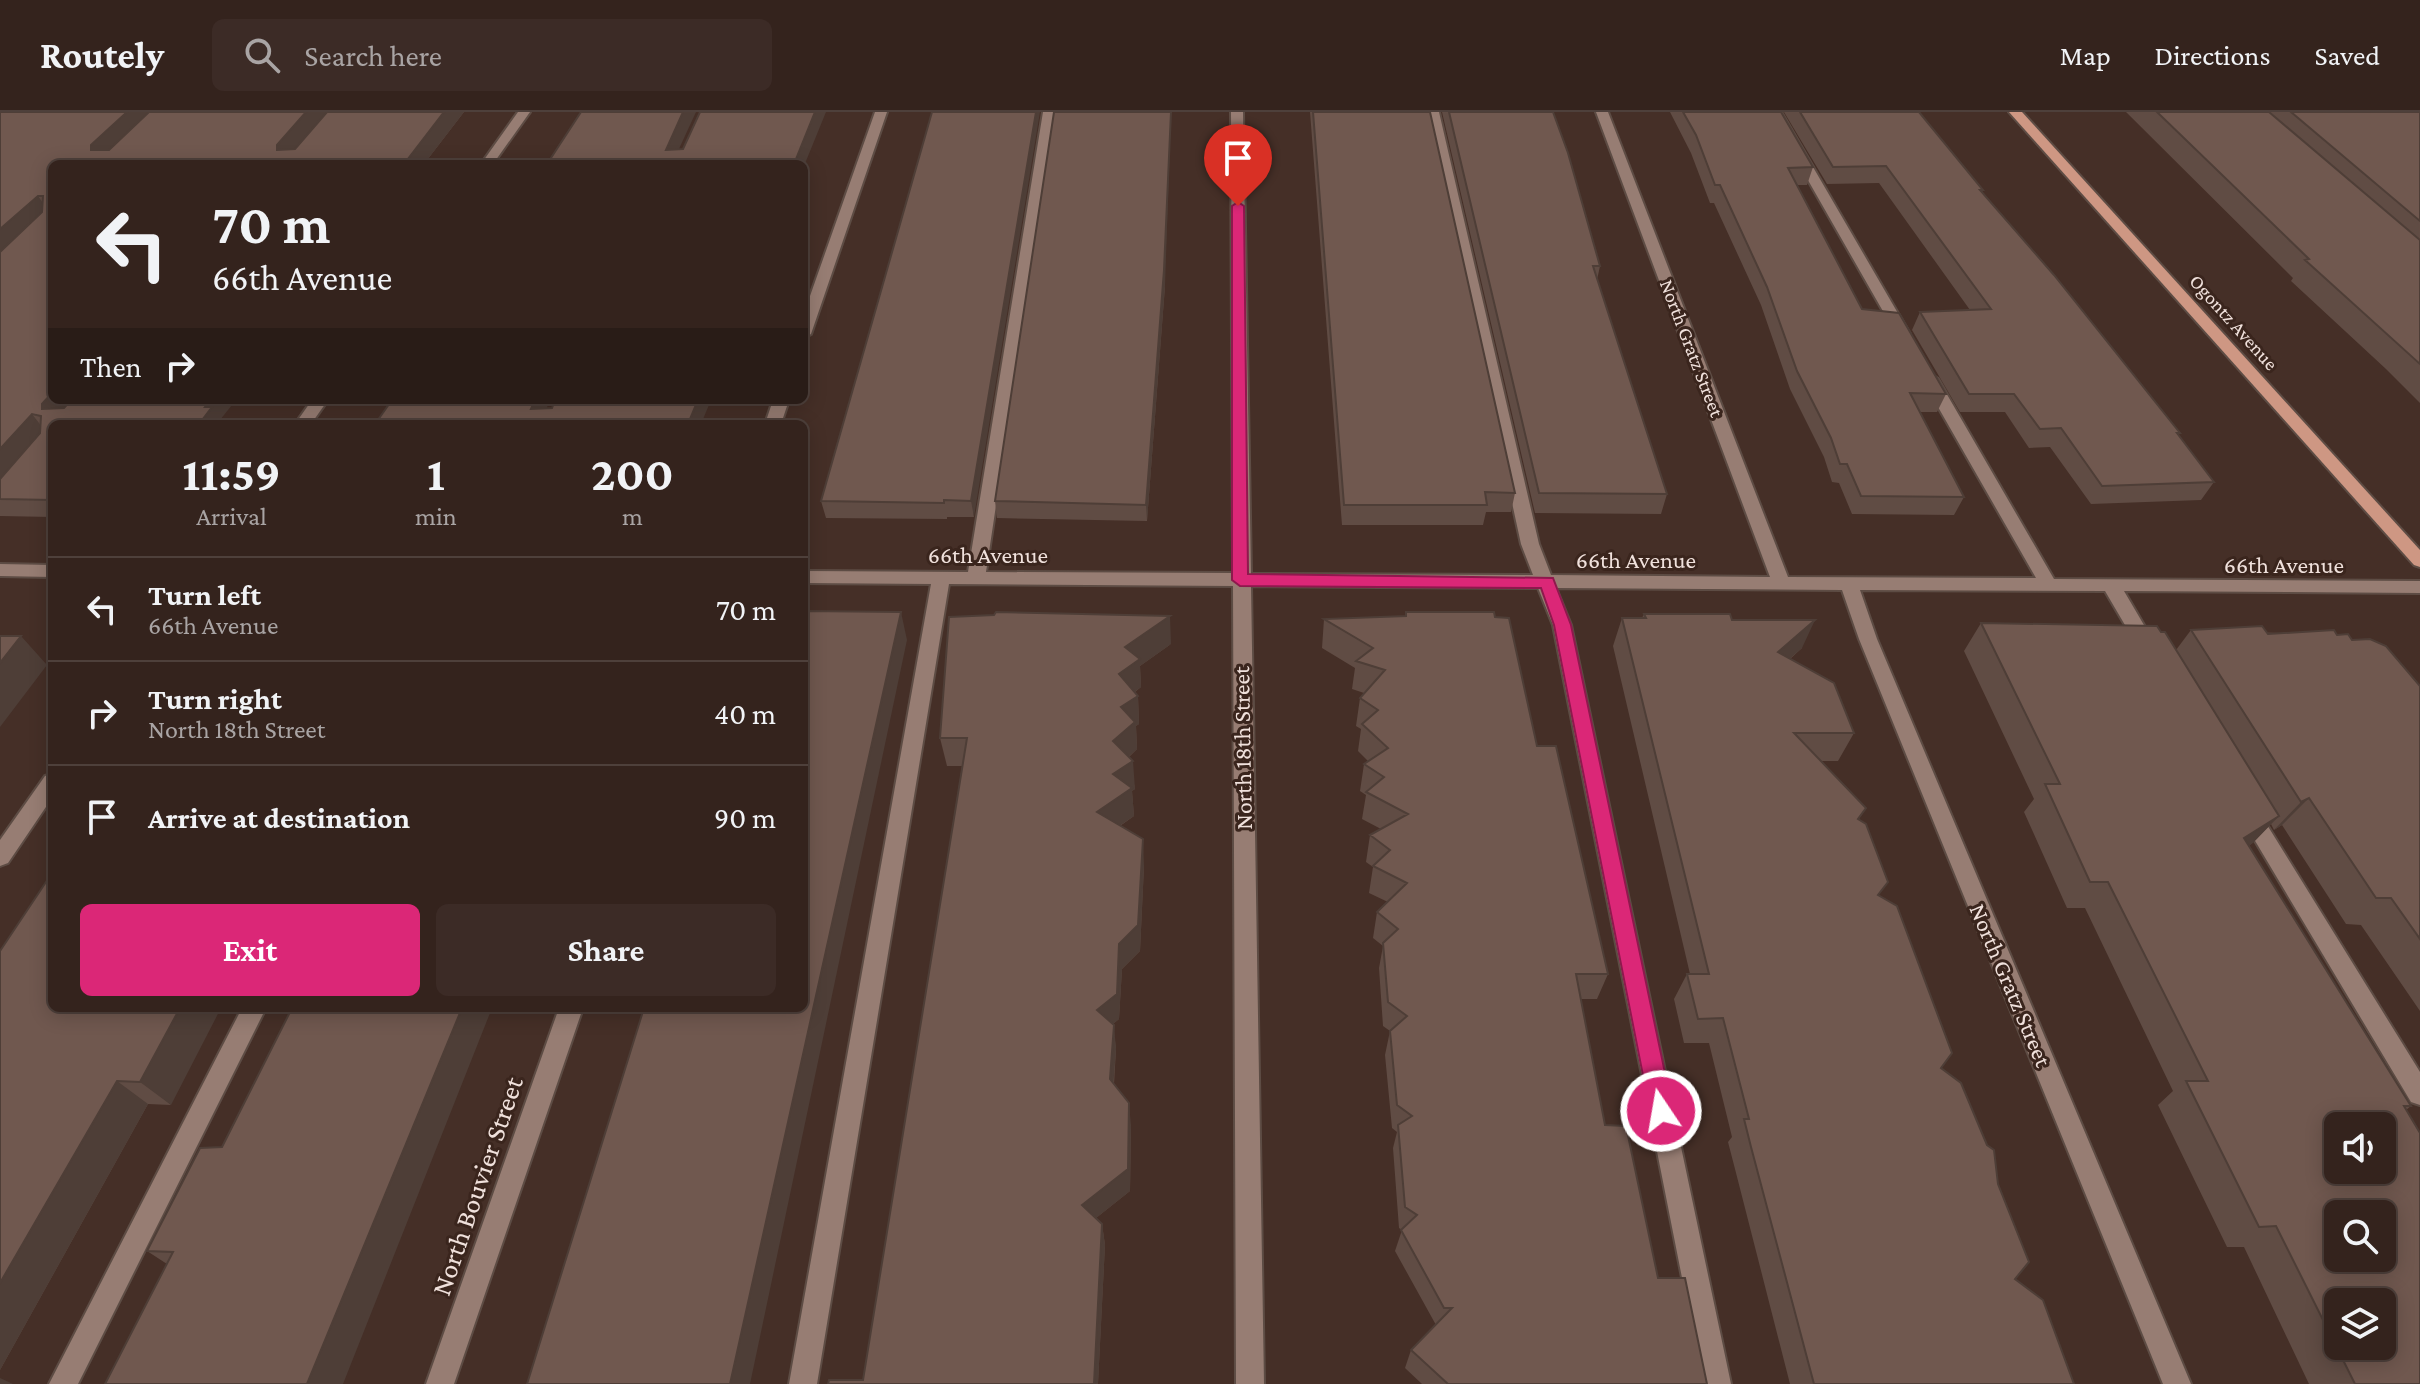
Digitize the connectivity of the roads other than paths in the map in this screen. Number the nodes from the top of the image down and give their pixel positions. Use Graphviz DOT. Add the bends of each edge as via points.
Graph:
graph roads {
  1 [pos="524,112"];
  2 [pos="881,112"];
  3 [pos="1049,112"];
  4 [pos="1237,112"];
  5 [pos="1433,112"];
  6 [pos="1602,112"];
  7 [pos="1775,112"];
  8 [pos="2015,112"];
  9 [pos="490,160"];
  10 [pos="808,322"];
  11 [pos="1908,343"];
  12 [pos="1924,370"];
  13 [pos="2420,561"];
  14 [pos="0,570"];
  15 [pos="48,571"];
  16 [pos="808,577"];
  17 [pos="941,577"];
  18 [pos="976,578"];
  19 [pos="1240,580"];
  20 [pos="1547,582"];
  21 [pos="1782,584"];
  22 [pos="1849,585"];
  23 [pos="2050,587"];
  24 [pos="2112,587"];
  25 [pos="2420,587"];
  26 [pos="2160,667"];
  27 [pos="48,788"];
  28 [pos="2242,801"];
  29 [pos="0,857"];
  30 [pos="252,1012"];
  31 [pos="570,1012"];
  32 [pos="2420,1094"];
  33 [pos="63,1384"];
  34 [pos="440,1384"];
  35 [pos="803,1384"];
  36 [pos="1250,1384"];
  37 [pos="1717,1384"];
  38 [pos="2177,1384"];
  1 -- 9 [label="street"];
  2 -- 10 [label="street"];
  3 -- 18 [label="street"];
  4 -- 19 [label="street, North 18th Street"];
  5 -- 20 [label="street" via="1530,544"];
  6 -- 21 [label="street, North Gratz Street"];
  7 -- 11 [label="street"];
  8 -- 13 [label="main road, Ogontz Avenue"];
  12 -- 23 [label="street"];
  14 -- 15 [label="street"];
  16 -- 17 [label="street, 66th Avenue"];
  17 -- 18 [label="street, 66th Avenue"];
  17 -- 35 [label="street"];
  18 -- 19 [label="street, 66th Avenue"];
  19 -- 20 [label="street, 66th Avenue"];
  19 -- 36 [label="street, North 18th Street"];
  20 -- 21 [label="street, 66th Avenue"];
  20 -- 37 [label="street" via="1562,625"];
  21 -- 22 [label="street, 66th Avenue"];
  22 -- 23 [label="street, 66th Avenue"];
  22 -- 38 [label="street, North Gratz Street"];
  23 -- 24 [label="street, 66th Avenue"];
  24 -- 25 [label="street, 66th Avenue"];
  24 -- 26 [label="street"];
  27 -- 29 [label="street"];
  28 -- 32 [label="street"];
  30 -- 33 [label="street"];
  31 -- 34 [label="street, North Bouvier Street"];
}
